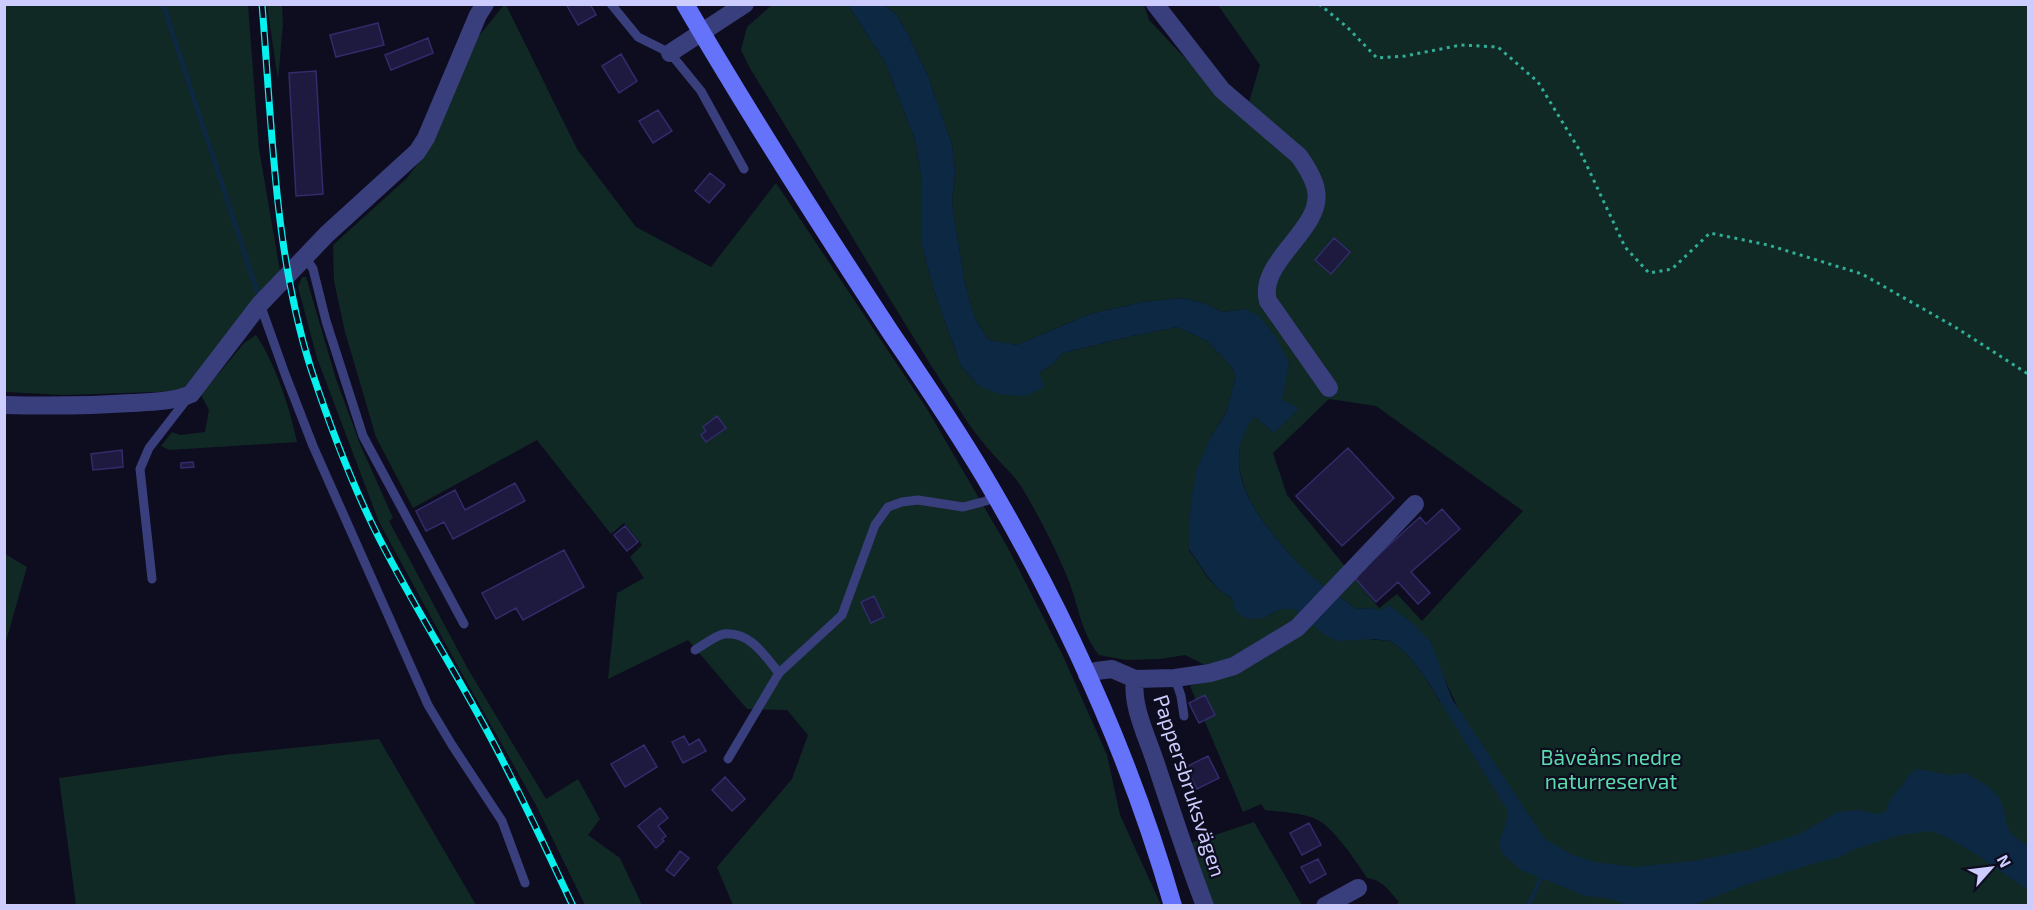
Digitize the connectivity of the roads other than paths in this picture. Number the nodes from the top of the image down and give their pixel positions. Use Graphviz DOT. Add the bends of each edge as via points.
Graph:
graph roads {
  1 [pos="486,4"];
  2 [pos="610,4"];
  3 [pos="685,4"];
  4 [pos="745,4"];
  5 [pos="1155,4"];
  6 [pos="702,33"];
  7 [pos="670,53"];
  8 [pos="744,169"];
  9 [pos="306,258"];
  10 [pos="260,304"];
  11 [pos="1329,388"];
  12 [pos="191,394"];
  13 [pos="4,405"];
  14 [pos="995,496"];
  15 [pos="1415,504"];
  16 [pos="152,579"];
  17 [pos="464,624"];
  18 [pos="695,651"];
  19 [pos="779,673"];
  20 [pos="1087,675"];
  21 [pos="1175,678"];
  22 [pos="1135,679"];
  23 [pos="1184,716"];
  24 [pos="728,759"];
  25 [pos="525,883"];
  26 [pos="1358,888"];
  27 [pos="1173,906"];
  28 [pos="1205,906"];
  29 [pos="1325,906"];
  1 -- 9 [label="street" via="417,152 341,220"];
  2 -- 7 [label="lane" via="638,37"];
  3 -- 6 [label="street"];
  4 -- 6 [label="street"];
  5 -- 11 [label="street" via="1222,90 1299,156 1307,169 1316,191 1315,211 1269,278 1265,293"];
  6 -- 7 [label="street"];
  6 -- 14 [label="street"];
  7 -- 8 [label="lane" via="700,91"];
  9 -- 10 [label="street"];
  9 -- 17 [label="lane" via="313,269 363,436"];
  10 -- 12 [label="street"];
  10 -- 25 [label="lane" via="313,446 428,705 502,821"];
  12 -- 13 [label="street" via="154,402 80,407"];
  12 -- 16 [label="lane" via="149,448 140,469"];
  14 -- 19 [label="lane" via="963,507 918,500 888,507 875,525 842,615"];
  14 -- 20 [label="street"];
  15 -- 21 [label="street" via="1297,628 1234,666"];
  18 -- 19 [label="lane" via="723,634 735,635 749,639"];
  19 -- 24 [label="lane"];
  20 -- 22 [label="street" via="1112,669"];
  20 -- 27 [label="street" via="1143,812"];
  21 -- 22 [label="street"];
  21 -- 23 [label="lane"];
  22 -- 28 [label="street, Pappersbruksvägen" via="1133,689 1140,716"];
  26 -- 29 [label="street"];
}
